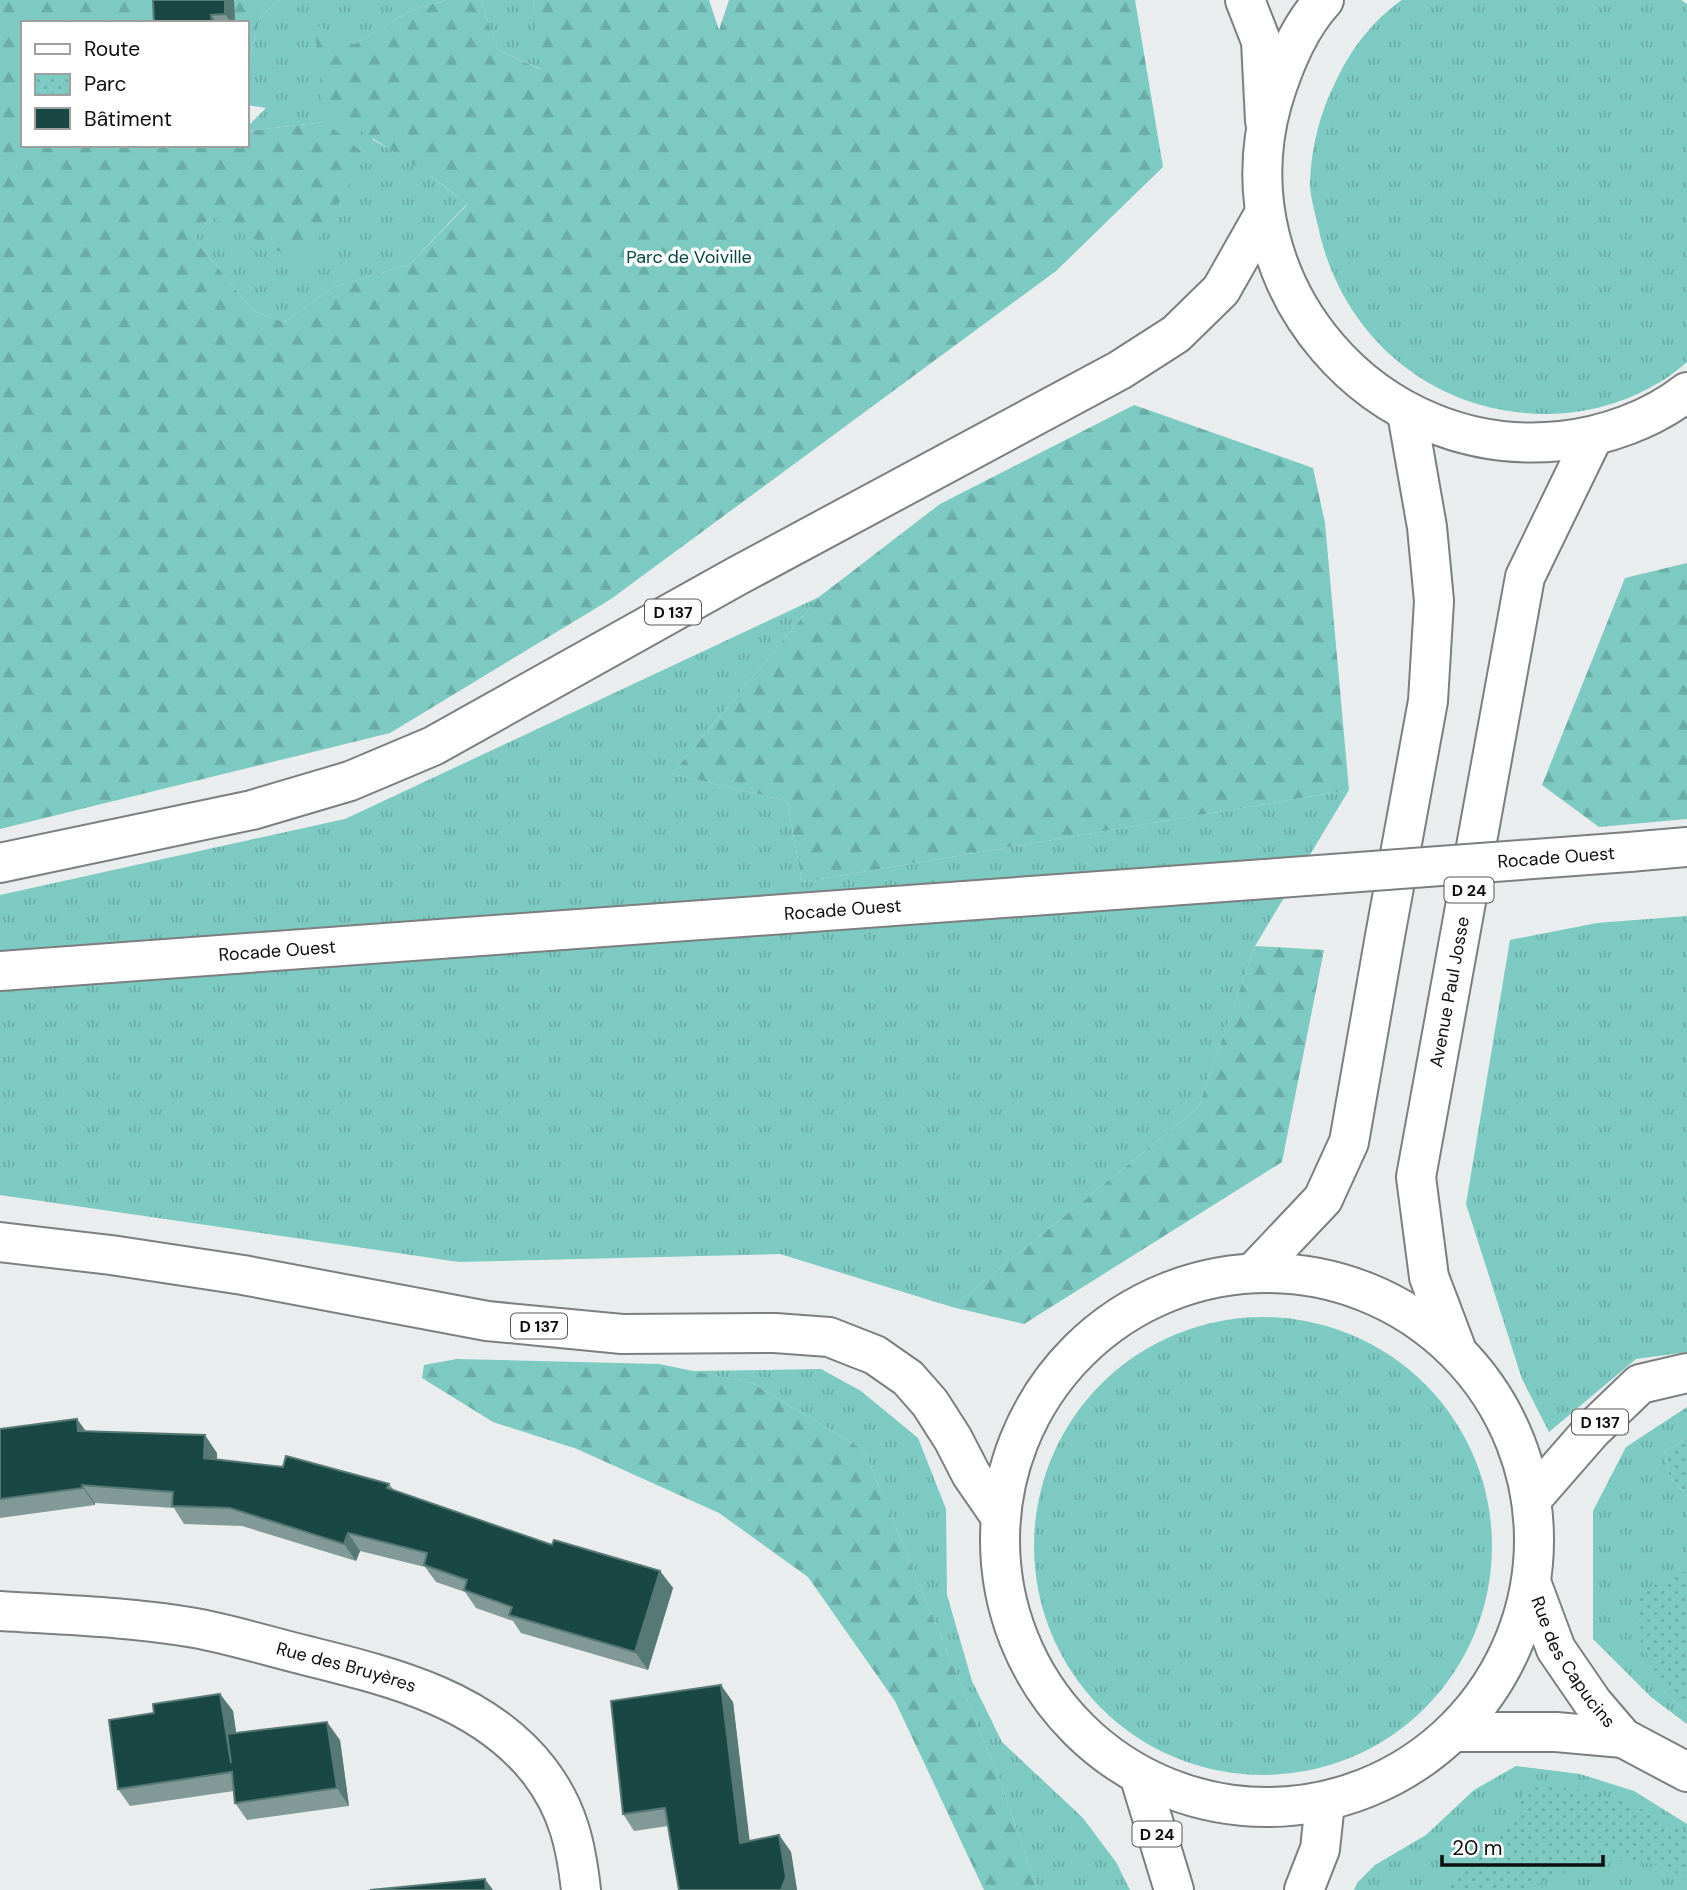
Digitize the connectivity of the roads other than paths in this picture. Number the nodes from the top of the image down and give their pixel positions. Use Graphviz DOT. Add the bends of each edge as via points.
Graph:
graph roads {
  1 [pos="1245,0"];
  2 [pos="1324,0"];
  3 [pos="1266,127"];
  4 [pos="1264,214"];
  5 [pos="1687,392"];
  6 [pos="1407,413"];
  7 [pos="1593,437"];
  8 [pos="1687,847"];
  9 [pos="0,863"];
  10 [pos="0,971"];
  11 [pos="0,1242"];
  12 [pos="1254,1272"];
  13 [pos="1458,1353"];
  14 [pos="1687,1373"];
  15 [pos="1531,1500"];
  16 [pos="1000,1516"];
  17 [pos="1531,1582"];
  18 [pos="0,1611"];
  19 [pos="1454,1732"];
  20 [pos="1623,1738"];
  21 [pos="1687,1772"];
  22 [pos="1140,1778"];
  23 [pos="1325,1803"];
  24 [pos="581,1890"];
  25 [pos="1174,1890"];
  26 [pos="1304,1890"];
  1 -- 3 [label="main road" via="1261,41"];
  2 -- 3 [label="main road" via="1283,66"];
  3 -- 4 [label="main road"];
  4 -- 6 [label="main road" via="1282,275 1313,331 1354,377"];
  4 -- 9 [label="main road, D 137" via="1221,290 1176,334 1120,370 433,746 350,781 252,810"];
  5 -- 7 [label="main road" via="1666,409"];
  6 -- 7 [label="main road" via="1467,436 1530,444"];
  6 -- 12 [label="main road" via="1427,527 1434,601 1428,701 1349,1142 1323,1199"];
  7 -- 13 [label="main road, Avenue Paul Josse / D 24" via="1525,577 1416,1177 1429,1277"];
  8 -- 10 [label="main road, Rocade Ouest, bridge"];
  11 -- 16 [label="main road, D 137" via="243,1275 487,1321 622,1334 775,1332 828,1337 875,1355 908,1378 930,1403"];
  12 -- 13 [label="main road" via="1299,1274 1343,1283 1404,1311"];
  12 -- 16 [label="main road" via="1200,1280 1149,1299 1102,1328 1063,1366 1031,1411 1011,1461"];
  13 -- 15 [label="main road" via="1506,1420"];
  14 -- 15 [label="main road, D 137" via="1640,1384"];
  15 -- 17 [label="main road" via="1535,1541"];
  16 -- 22 [label="main road" via="1004,1594 1030,1667 1077,1731"];
  17 -- 19 [label="main road" via="1505,1663"];
  17 -- 20 [label="main road, Rue des Capucins" via="1556,1648"];
  18 -- 24 [label="main road, Rue des Bruyères" via="196,1628 360,1669 456,1703 501,1733 539,1771 564,1811 576,1850"];
  19 -- 20 [label="main road, Rue des Capucins" via="1556,1732"];
  19 -- 23 [label="main road" via="1395,1776"];
  20 -- 21 [label="main road, Rue des Capucins"];
  22 -- 23 [label="main road" via="1184,1796 1230,1807"];
  22 -- 25 [label="main road, D 24"];
  23 -- 26 [label="main road" via="1320,1849"];
}
